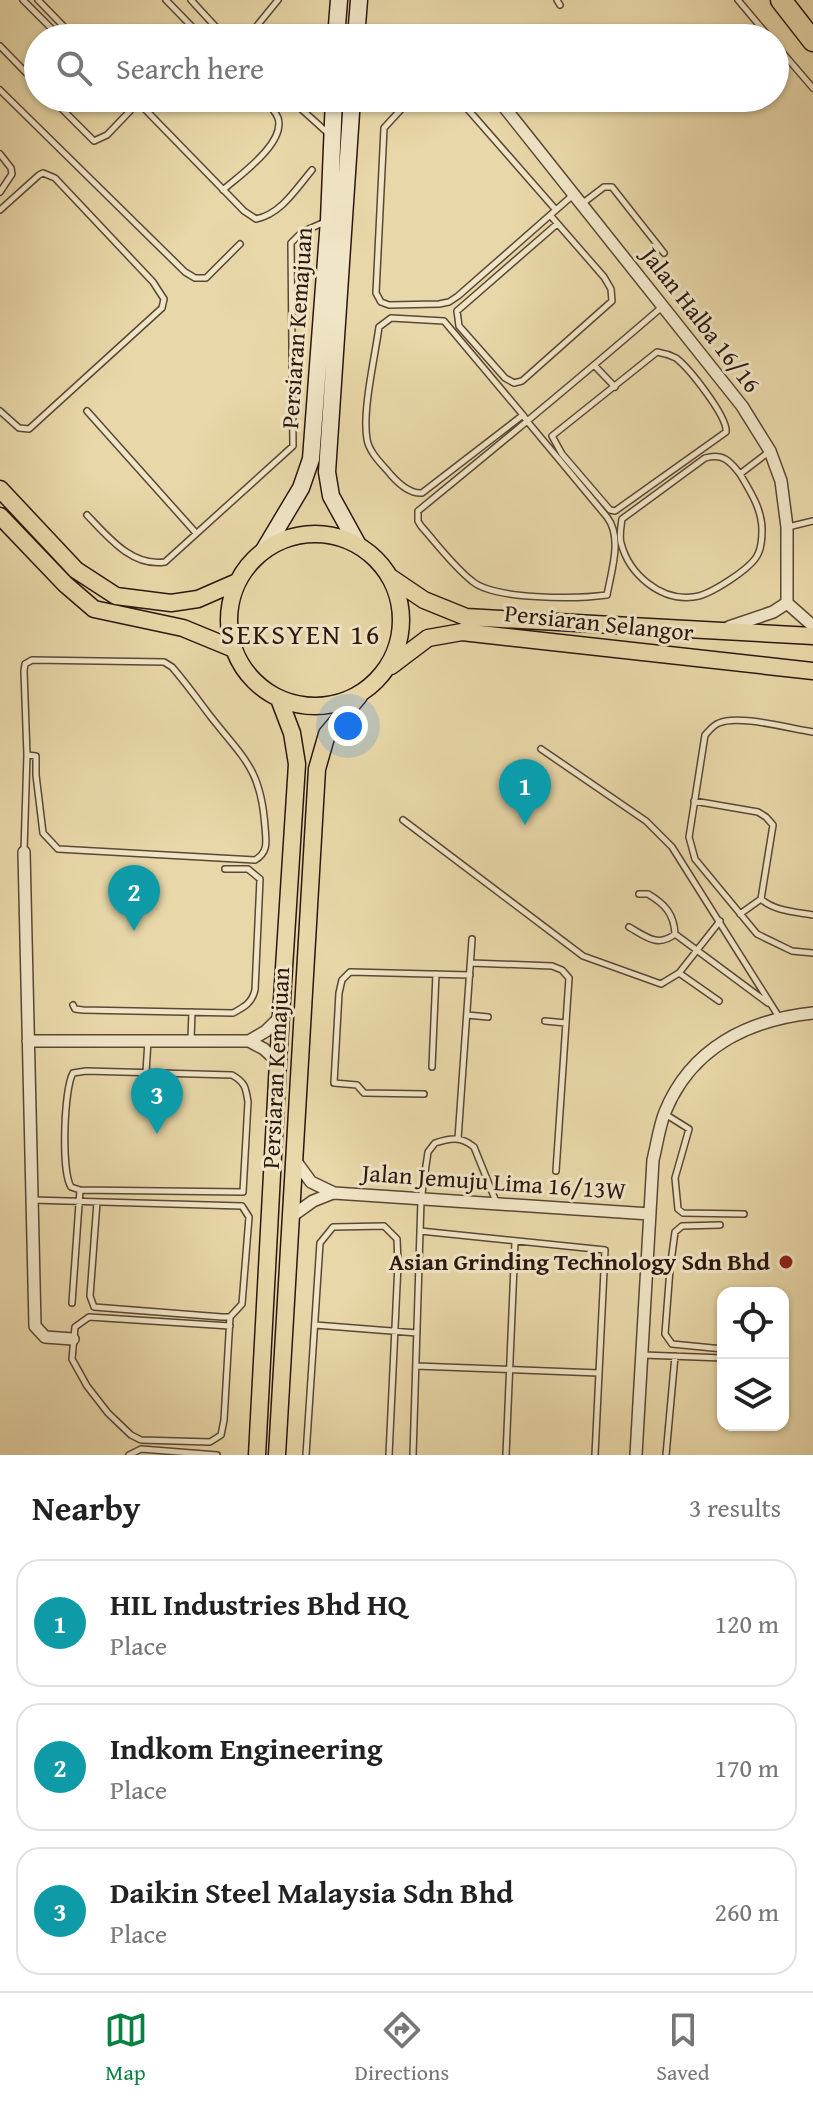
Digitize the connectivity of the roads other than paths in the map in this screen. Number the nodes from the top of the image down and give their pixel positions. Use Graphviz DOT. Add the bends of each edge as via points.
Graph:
graph roads {
  1 [pos="23,0"];
  2 [pos="38,0"];
  3 [pos="166,0"];
  4 [pos="191,0"];
  5 [pos="278,0"];
  6 [pos="339,0"];
  7 [pos="359,0"];
  8 [pos="738,0"];
  9 [pos="781,0"];
  10 [pos="47,24"];
  11 [pos="61,24"];
  12 [pos="189,24"];
  13 [pos="213,24"];
  14 [pos="258,24"];
  15 [pos="337,24"];
  16 [pos="357,24"];
  17 [pos="758,24"];
  18 [pos="813,41"];
  19 [pos="0,46"];
  20 [pos="789,60"];
  21 [pos="24,71"];
  22 [pos="813,88"];
  23 [pos="0,90"];
  24 [pos="65,112"];
  25 [pos="129,112"];
  26 [pos="148,112"];
  27 [pos="272,112"];
  28 [pos="304,112"];
  29 [pos="334,112"];
  30 [pos="351,112"];
  31 [pos="399,112"];
  32 [pos="470,112"];
  33 [pos="508,112"];
  34 [pos="333,138"];
  35 [pos="0,154"];
  36 [pos="312,170"];
  37 [pos="223,190"];
  38 [pos="0,192"];
  39 [pos="578,199"];
  40 [pos="0,210"];
  41 [pos="556,210"];
  42 [pos="550,215"];
  43 [pos="329,220"];
  44 [pos="557,224"];
  45 [pos="240,244"];
  46 [pos="664,253"];
  47 [pos="663,307"];
  48 [pos="594,365"];
  49 [pos="615,387"];
  50 [pos="0,411"];
  51 [pos="87,411"];
  52 [pos="523,415"];
  53 [pos="527,421"];
  54 [pos="770,451"];
  55 [pos="740,474"];
  56 [pos="0,489"];
  57 [pos="87,515"];
  58 [pos="0,516"];
  59 [pos="813,521"];
  60 [pos="787,527"];
  61 [pos="196,533"];
  62 [pos="358,545"];
  63 [pos="264,550"];
  64 [pos="390,577"];
  65 [pos="237,582"];
  66 [pos="787,603"];
  67 [pos="813,626"];
  68 [pos="721,630"];
  69 [pos="813,636"];
  70 [pos="234,649"];
  71 [pos="389,667"];
  72 [pos="813,671"];
  73 [pos="359,696"];
  74 [pos="279,699"];
  75 [pos="813,732"];
  76 [pos="541,749"];
  77 [pos="27,755"];
  78 [pos="694,801"];
  79 [pos="403,820"];
  80 [pos="24,852"];
  81 [pos="225,869"];
  82 [pos="639,894"];
  83 [pos="761,899"];
  84 [pos="740,914"];
  85 [pos="813,915"];
  86 [pos="720,921"];
  87 [pos="629,927"];
  88 [pos="675,934"];
  89 [pos="472,939"];
  90 [pos="698,953"];
  91 [pos="813,953"];
  92 [pos="471,963"];
  93 [pos="679,973"];
  94 [pos="436,974"];
  95 [pos="470,975"];
  96 [pos="719,1001"];
  97 [pos="73,1005"];
  98 [pos="772,1005"];
  99 [pos="192,1012"];
  100 [pos="813,1013"];
  101 [pos="467,1015"];
  102 [pos="281,1016"];
  103 [pos="488,1017"];
  104 [pos="779,1017"];
  105 [pos="545,1021"];
  106 [pos="566,1023"];
  107 [pos="28,1041"];
  108 [pos="148,1041"];
  109 [pos="191,1041"];
  110 [pos="249,1041"];
  111 [pos="278,1062"];
  112 [pos="432,1067"];
  113 [pos="146,1072"];
  114 [pos="424,1094"];
  115 [pos="664,1114"];
  116 [pos="458,1139"];
  117 [pos="295,1160"];
  118 [pos="556,1171"];
  119 [pos="80,1190"];
  120 [pos="334,1193"];
  121 [pos="32,1200"];
  122 [pos="421,1200"];
  123 [pos="79,1202"];
  124 [pos="97,1202"];
  125 [pos="498,1204"];
  126 [pos="650,1214"];
  127 [pos="744,1214"];
  128 [pos="292,1216"];
  129 [pos="720,1225"];
  130 [pos="420,1231"];
  131 [pos="515,1242"];
  132 [pos="398,1264"];
  133 [pos="419,1266"];
  134 [pos="647,1268"];
  135 [pos="670,1269"];
  136 [pos="72,1303"];
  137 [pos="230,1317"];
  138 [pos="315,1325"];
  139 [pos="230,1326"];
  140 [pos="395,1330"];
  141 [pos="417,1333"];
  142 [pos="73,1339"];
  143 [pos="717,1348"];
  144 [pos="642,1355"];
  145 [pos="675,1356"];
  146 [pos="717,1358"];
  147 [pos="263,1362"];
  148 [pos="282,1362"];
  149 [pos="416,1366"];
  150 [pos="510,1370"];
  151 [pos="599,1373"];
  152 [pos="280,1401"];
  153 [pos="261,1402"];
  154 [pos="129,1455"];
  155 [pos="217,1455"];
  156 [pos="257,1455"];
  157 [pos="277,1455"];
  158 [pos="306,1455"];
  159 [pos="389,1455"];
  160 [pos="413,1455"];
  161 [pos="506,1455"];
  162 [pos="595,1455"];
  163 [pos="636,1455"];
  164 [pos="666,1455"];
  1 -- 10 [label="lane"];
  2 -- 11 [label="lane"];
  3 -- 12 [label="lane"];
  4 -- 13 [label="lane"];
  5 -- 14 [label="lane"];
  6 -- 15 [label="street"];
  7 -- 16 [label="street"];
  8 -- 17 [label="lane"];
  9 -- 18 [label="highway"];
  19 -- 21 [label="lane"];
  20 -- 22 [label="lane"];
  23 -- 45 [label="lane" via="185,272 206,278"];
  24 -- 25 [label="lane" via="94,141"];
  26 -- 37 [label="lane"];
  27 -- 37 [label="lane" via="279,132 271,146"];
  28 -- 34 [label="lane"];
  29 -- 34 [label="street, Persiaran Kemajuan"];
  30 -- 62 [label="street, Persiaran Kemajuan" via="327,472 331,496"];
  31 -- 42 [label="lane" via="384,128 376,293 381,302 449,302"];
  32 -- 41 [label="lane"];
  33 -- 39 [label="street, Jalan Halba 16/16"];
  34 -- 43 [label="street, Persiaran Kemajuan"];
  35 -- 38 [label="lane" via="12,174"];
  36 -- 37 [label="lane" via="280,207 256,219"];
  39 -- 41 [label="lane"];
  39 -- 46 [label="lane" via="612,187"];
  39 -- 47 [label="street, Jalan Halba 16/16"];
  40 -- 50 [label="lane" via="39,175 55,178 164,299 162,308 29,429 19,428"];
  41 -- 42 [label="lane"];
  42 -- 44 [label="lane"];
  43 -- 61 [label="lane" via="291,243 293,446"];
  43 -- 63 [label="street, Persiaran Kemajuan" via="311,459 301,488"];
  44 -- 44 [label="lane" via="604,277 612,301 514,383 459,326 457,311"];
  47 -- 48 [label="lane"];
  47 -- 54 [label="street, Jalan Halba 16/16" via="742,406"];
  48 -- 49 [label="lane"];
  48 -- 53 [label="lane"];
  49 -- 49 [label="lane" via="657,352 665,354 691,375 727,426 721,436 615,511 551,438"];
  51 -- 61 [label="lane"];
  52 -- 52 [label="lane" via="432,488 415,494 398,483 366,441 379,327 391,318 444,321"];
  52 -- 53 [label="lane"];
  53 -- 53 [label="lane" via="418,511 418,521 474,583 516,595 607,595 614,526"];
  54 -- 55 [label="lane"];
  54 -- 60 [label="street, Jalan Halba 16/16" via="781,481"];
  55 -- 55 [label="lane" via="757,504 762,529 760,552 752,563 694,597 651,587 632,567 620,541 622,519 705,458 729,460"];
  56 -- 65 [label="main road" via="76,570 116,596 171,603 198,599"];
  57 -- 61 [label="lane" via="137,559 151,564 165,562"];
  58 -- 70 [label="main road" via="94,609 183,628"];
  59 -- 60 [label="lane"];
  60 -- 66 [label="street, Jalan Halba 16/16"];
  62 -- 63 [label="main road" via="310,534"];
  62 -- 64 [label="main road"];
  63 -- 65 [label="main road"];
  64 -- 68 [label="main road, Persiaran Selangor" via="424,600 466,617"];
  64 -- 71 [label="main road" via="402,622"];
  65 -- 70 [label="main road" via="230,603"];
  66 -- 67 [label="street"];
  66 -- 68 [label="street"];
  68 -- 69 [label="main road, Persiaran Selangor"];
  70 -- 74 [label="main road" via="244,669"];
  71 -- 72 [label="main road, Persiaran Selangor" via="428,638 462,632"];
  71 -- 73 [label="main road"];
  73 -- 74 [label="main road" via="319,706"];
  73 -- 117 [label="main road, Persiaran Kemajuan" via="327,734 317,769"];
  74 -- 102 [label="main road, Persiaran Kemajuan" via="297,764"];
  75 -- 78 [label="lane" via="721,721 705,735"];
  76 -- 86 [label="lane" via="646,821 672,847"];
  77 -- 77 [label="lane" via="25,664 164,662 247,759 264,805 267,847 255,860 58,849 43,833 36,756"];
  77 -- 80 [label="lane"];
  78 -- 83 [label="lane" via="758,812 773,825"];
  78 -- 84 [label="lane" via="689,837 695,859"];
  79 -- 93 [label="lane" via="583,956 661,984"];
  80 -- 107 [label="street"];
  81 -- 99 [label="lane" via="248,869 260,879 254,998 233,1013"];
  82 -- 88 [label="lane" via="648,894 667,909"];
  83 -- 84 [label="lane"];
  83 -- 85 [label="lane" via="782,910"];
  84 -- 91 [label="lane" via="772,943"];
  86 -- 90 [label="lane"];
  86 -- 98 [label="lane"];
  87 -- 88 [label="lane" via="655,941"];
  88 -- 90 [label="lane"];
  89 -- 92 [label="lane"];
  90 -- 93 [label="lane"];
  90 -- 98 [label="lane"];
  92 -- 95 [label="lane"];
  92 -- 106 [label="lane" via="562,970 569,978"];
  93 -- 96 [label="lane"];
  94 -- 95 [label="lane"];
  94 -- 112 [label="lane"];
  94 -- 114 [label="lane" via="350,972 339,993 334,1083 357,1085 364,1093"];
  95 -- 101 [label="lane"];
  97 -- 99 [label="lane" via="83,1010"];
  98 -- 104 [label="lane"];
  99 -- 109 [label="lane"];
  100 -- 104 [label="street"];
  101 -- 103 [label="lane"];
  101 -- 116 [label="lane"];
  102 -- 110 [label="street"];
  102 -- 111 [label="main road, Persiaran Kemajuan"];
  104 -- 115 [label="street" via="711,1049 677,1087"];
  105 -- 106 [label="lane"];
  106 -- 118 [label="lane"];
  107 -- 108 [label="street"];
  107 -- 121 [label="street"];
  108 -- 109 [label="street"];
  108 -- 113 [label="lane"];
  109 -- 110 [label="street"];
  110 -- 111 [label="street"];
  111 -- 147 [label="main road, Persiaran Kemajuan"];
  113 -- 119 [label="lane" via="71,1075 66,1172 68,1183"];
  113 -- 119 [label="lane" via="232,1075 241,1080 248,1102 243,1192"];
  115 -- 126 [label="street" via="653,1160"];
  115 -- 127 [label="lane" via="689,1129 675,1178 678,1209"];
  116 -- 122 [label="lane" via="435,1143 428,1152"];
  116 -- 125 [label="lane" via="474,1147"];
  117 -- 120 [label="street, Jalan Jemuju Lima 16/13W" via="311,1182"];
  117 -- 128 [label="main road, Persiaran Kemajuan"];
  119 -- 123 [label="lane"];
  120 -- 122 [label="street, Jalan Jemuju Lima 16/13W"];
  120 -- 128 [label="street, Jalan Jemuju Lima 16/13W"];
  121 -- 123 [label="lane"];
  121 -- 142 [label="street" via="35,1326 45,1337"];
  122 -- 125 [label="street, Jalan Jemuju Lima 16/13W"];
  122 -- 130 [label="lane"];
  123 -- 124 [label="lane"];
  123 -- 136 [label="lane"];
  124 -- 137 [label="lane" via="90,1296 94,1307"];
  124 -- 137 [label="lane" via="242,1206 249,1217 242,1304"];
  125 -- 126 [label="street, Jalan Jemuju Lima 16/13W"];
  126 -- 134 [label="street"];
  128 -- 148 [label="main road, Persiaran Kemajuan"];
  129 -- 135 [label="lane" via="682,1226 675,1232"];
  130 -- 131 [label="lane"];
  130 -- 133 [label="lane"];
  131 -- 150 [label="lane"];
  131 -- 151 [label="lane" via="605,1250"];
  132 -- 133 [label="lane"];
  132 -- 138 [label="lane" via="397,1239 384,1226 333,1227 320,1243"];
  132 -- 140 [label="lane"];
  133 -- 141 [label="lane"];
  134 -- 135 [label="lane"];
  134 -- 144 [label="street"];
  135 -- 143 [label="lane" via="665,1334 672,1344"];
  137 -- 139 [label="lane"];
  138 -- 140 [label="lane"];
  138 -- 158 [label="lane"];
  139 -- 142 [label="lane" via="89,1317 75,1327"];
  139 -- 142 [label="lane" via="222,1430 210,1442 141,1440 131,1435 87,1386 72,1359"];
  140 -- 141 [label="lane"];
  140 -- 159 [label="lane"];
  141 -- 149 [label="lane"];
  144 -- 145 [label="lane"];
  144 -- 163 [label="street"];
  145 -- 146 [label="lane"];
  145 -- 164 [label="lane"];
  147 -- 148 [label="main road" via="274,1368"];
  147 -- 153 [label="main road, Persiaran Kemajuan"];
  148 -- 152 [label="main road, Persiaran Kemajuan"];
  149 -- 150 [label="lane"];
  149 -- 160 [label="lane"];
  150 -- 151 [label="lane"];
  150 -- 161 [label="lane"];
  151 -- 162 [label="lane"];
  152 -- 153 [label="main road" via="269,1396"];
  152 -- 157 [label="main road, Persiaran Kemajuan"];
  153 -- 156 [label="main road, Persiaran Kemajuan"];
  154 -- 155 [label="lane" via="141,1449"];
}
